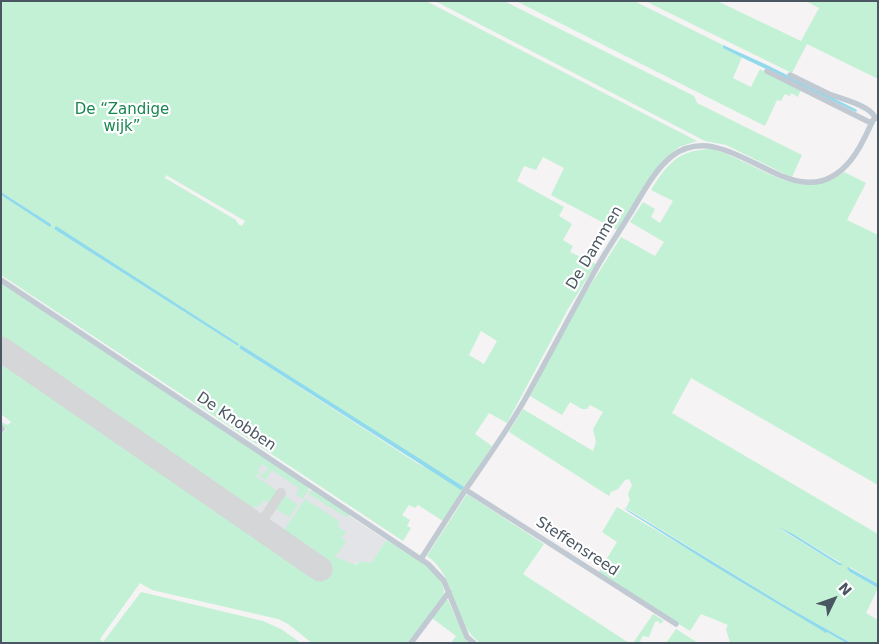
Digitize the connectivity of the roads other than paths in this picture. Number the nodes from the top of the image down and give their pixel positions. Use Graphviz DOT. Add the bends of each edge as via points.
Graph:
graph roads {
  1 [pos="767,72"];
  2 [pos="790,75"];
  3 [pos="876,117"];
  4 [pos="871,123"];
  5 [pos="1,280"];
  6 [pos="466,490"];
  7 [pos="421,559"];
  8 [pos="449,592"];
  9 [pos="676,624"];
  10 [pos="411,643"];
  11 [pos="474,643"];
  1 -- 4 [label="street"];
  2 -- 3 [label="street"];
  3 -- 4 [label="street, De Dammen"];
  4 -- 6 [label="street, De Dammen" via="848,164 832,176 815,181 798,182 784,178 728,150 710,145 684,149 665,163 592,276 505,433"];
  5 -- 7 [label="street, De Knobben"];
  6 -- 7 [label="street, De Dammen"];
  6 -- 9 [label="street, Steffensreed"];
  7 -- 8 [label="street, De Knobben" via="439,574"];
  8 -- 10 [label="street"];
  8 -- 11 [label="street, De Knobben" via="467,637"];
}
